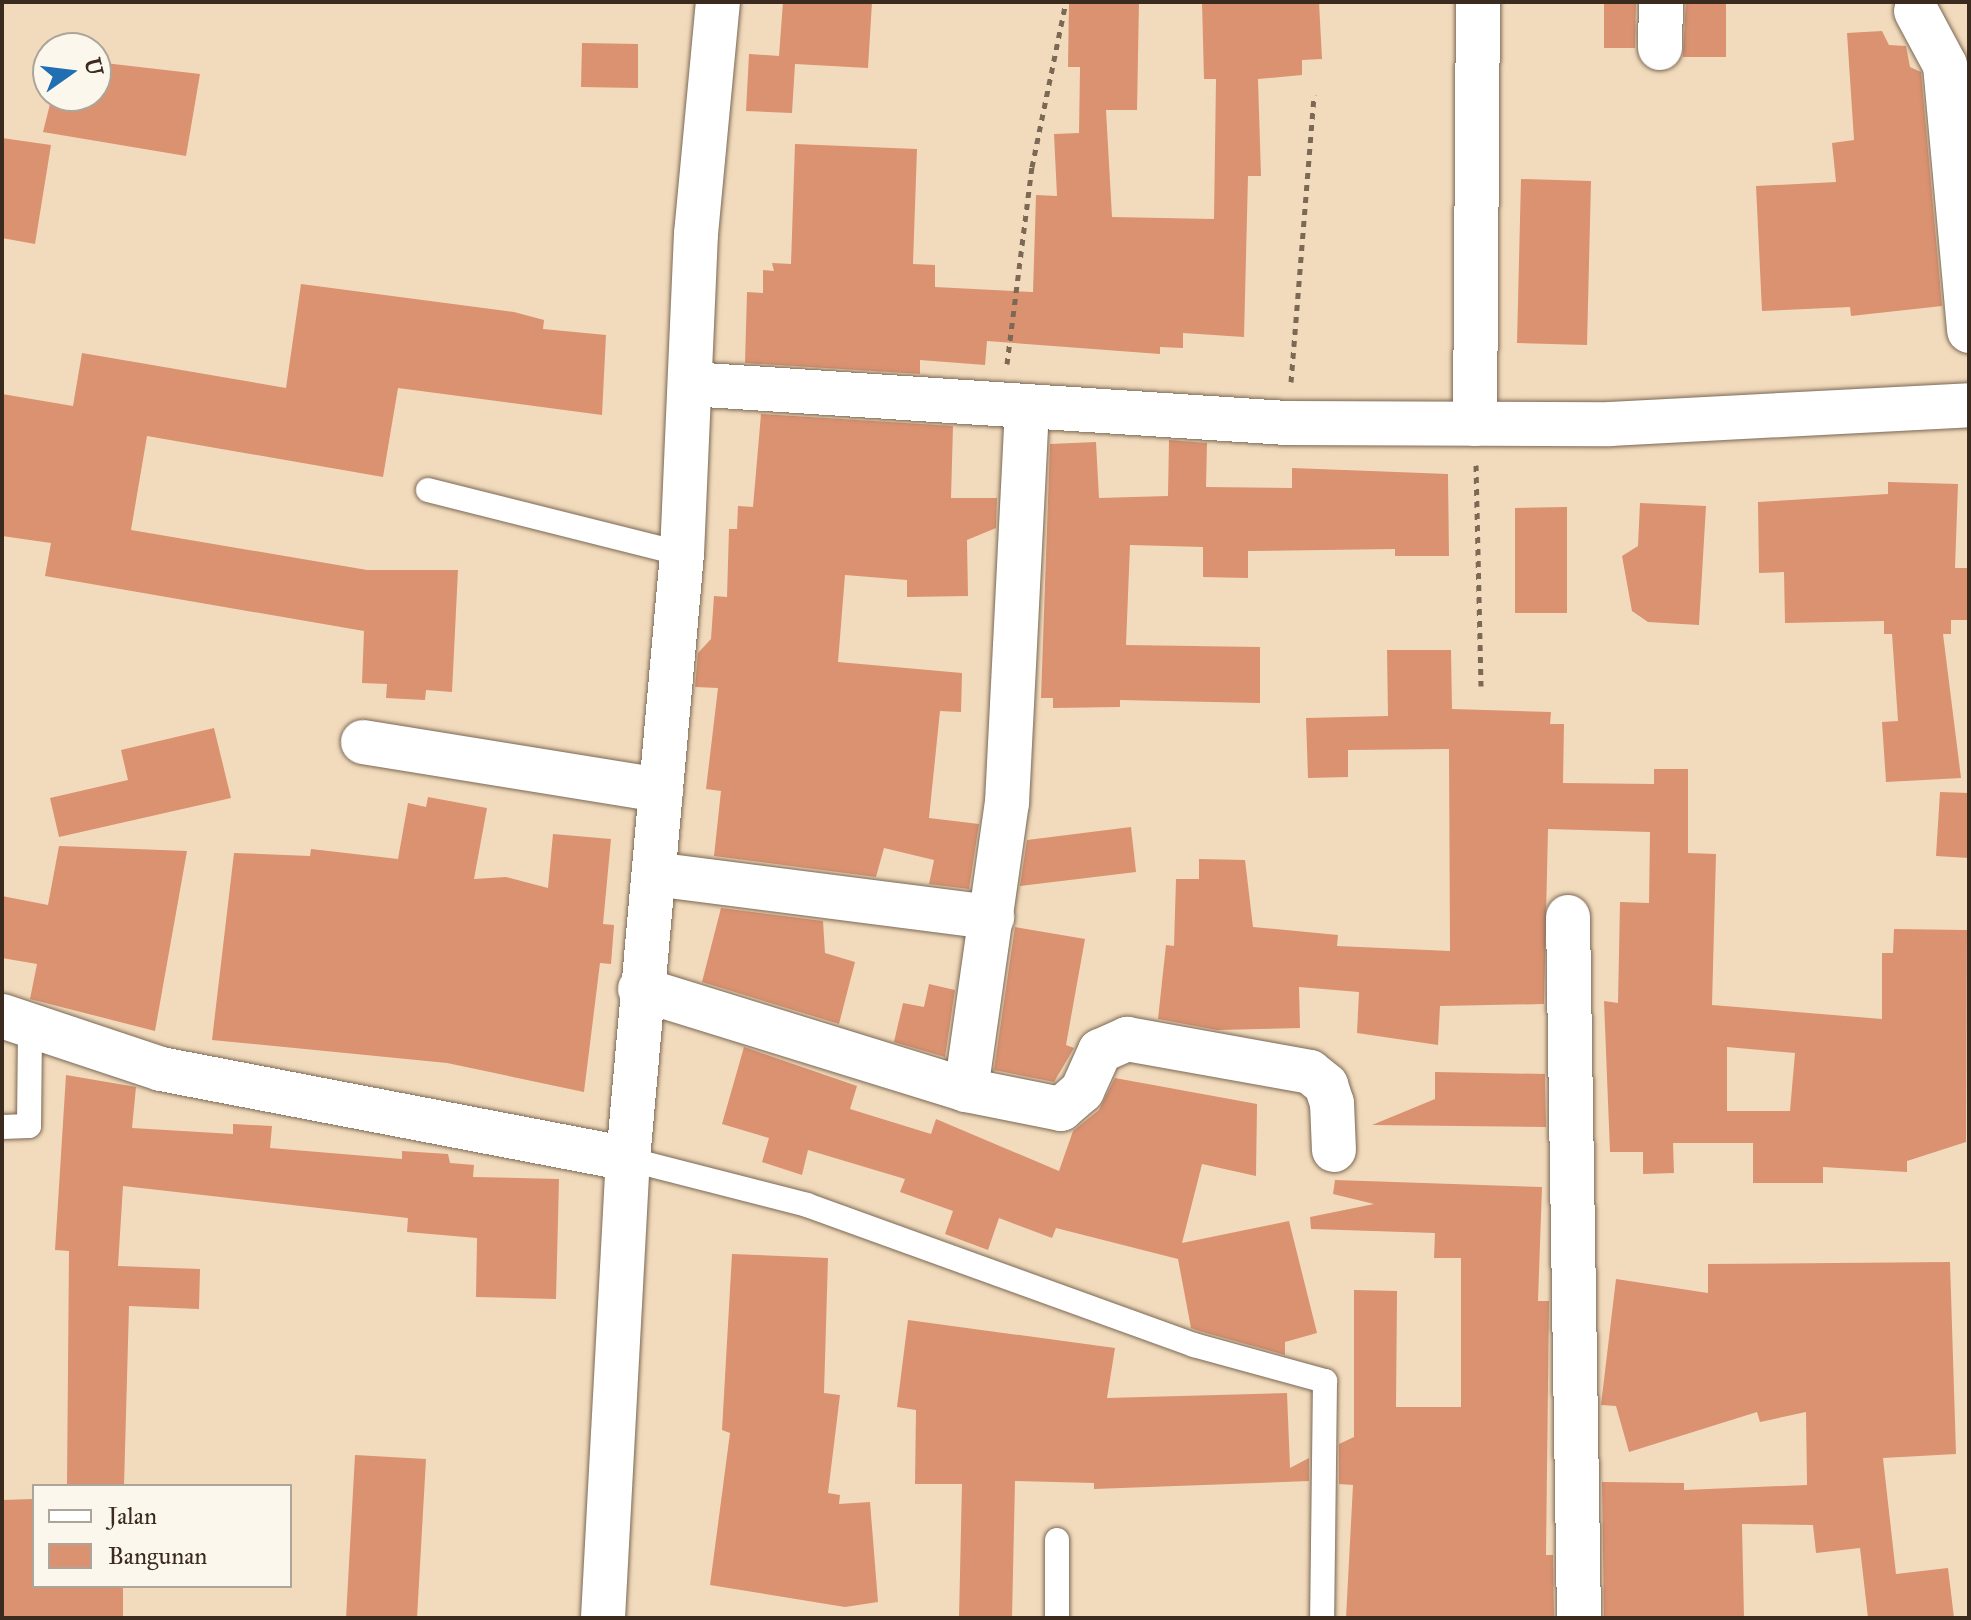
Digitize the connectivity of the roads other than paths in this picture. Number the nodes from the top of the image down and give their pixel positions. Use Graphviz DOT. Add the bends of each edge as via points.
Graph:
graph roads {
  1 [pos="718,2"];
  2 [pos="1478,2"];
  3 [pos="1661,2"];
  4 [pos="1916,11"];
  5 [pos="1660,48"];
  6 [pos="1969,331"];
  7 [pos="690,384"];
  8 [pos="1969,405"];
  9 [pos="1014,406"];
  10 [pos="1475,424"];
  11 [pos="428,490"];
  12 [pos="682,554"];
  13 [pos="363,742"];
  14 [pos="661,790"];
  15 [pos="654,874"];
  16 [pos="992,917"];
  17 [pos="1568,917"];
  18 [pos="640,989"];
  19 [pos="16,1022"];
  20 [pos="966,1090"];
  21 [pos="2,1127"];
  22 [pos="1334,1150"];
  23 [pos="628,1159"];
  24 [pos="1057,1540"];
  25 [pos="603,1618"];
  26 [pos="1057,1618"];
  27 [pos="1322,1618"];
  28 [pos="1579,1618"];
  1 -- 7 [label="street"];
  2 -- 10 [label="street"];
  3 -- 5 [label="street"];
  4 -- 6 [label="street" via="1945,65"];
  7 -- 9 [label="street"];
  7 -- 12 [label="street"];
  8 -- 10 [label="street"];
  9 -- 10 [label="street" via="1287,423"];
  9 -- 16 [label="street" via="1007,803"];
  11 -- 12 [label="lane"];
  12 -- 14 [label="street"];
  13 -- 14 [label="street"];
  14 -- 15 [label="street"];
  15 -- 16 [label="street"];
  15 -- 18 [label="street"];
  16 -- 20 [label="street"];
  17 -- 28 [label="street"];
  18 -- 20 [label="street"];
  18 -- 23 [label="street"];
  19 -- 21 [label="lane" via="29,1126"];
  19 -- 23 [label="street" via="223,1082"];
  20 -- 22 [label="street" via="1061,1109 1082,1091 1100,1051 1127,1039 1310,1072 1332,1103"];
  23 -- 25 [label="street"];
  23 -- 27 [label="lane" via="807,1205 1194,1345 1325,1381"];
  24 -- 26 [label="lane"];
}
